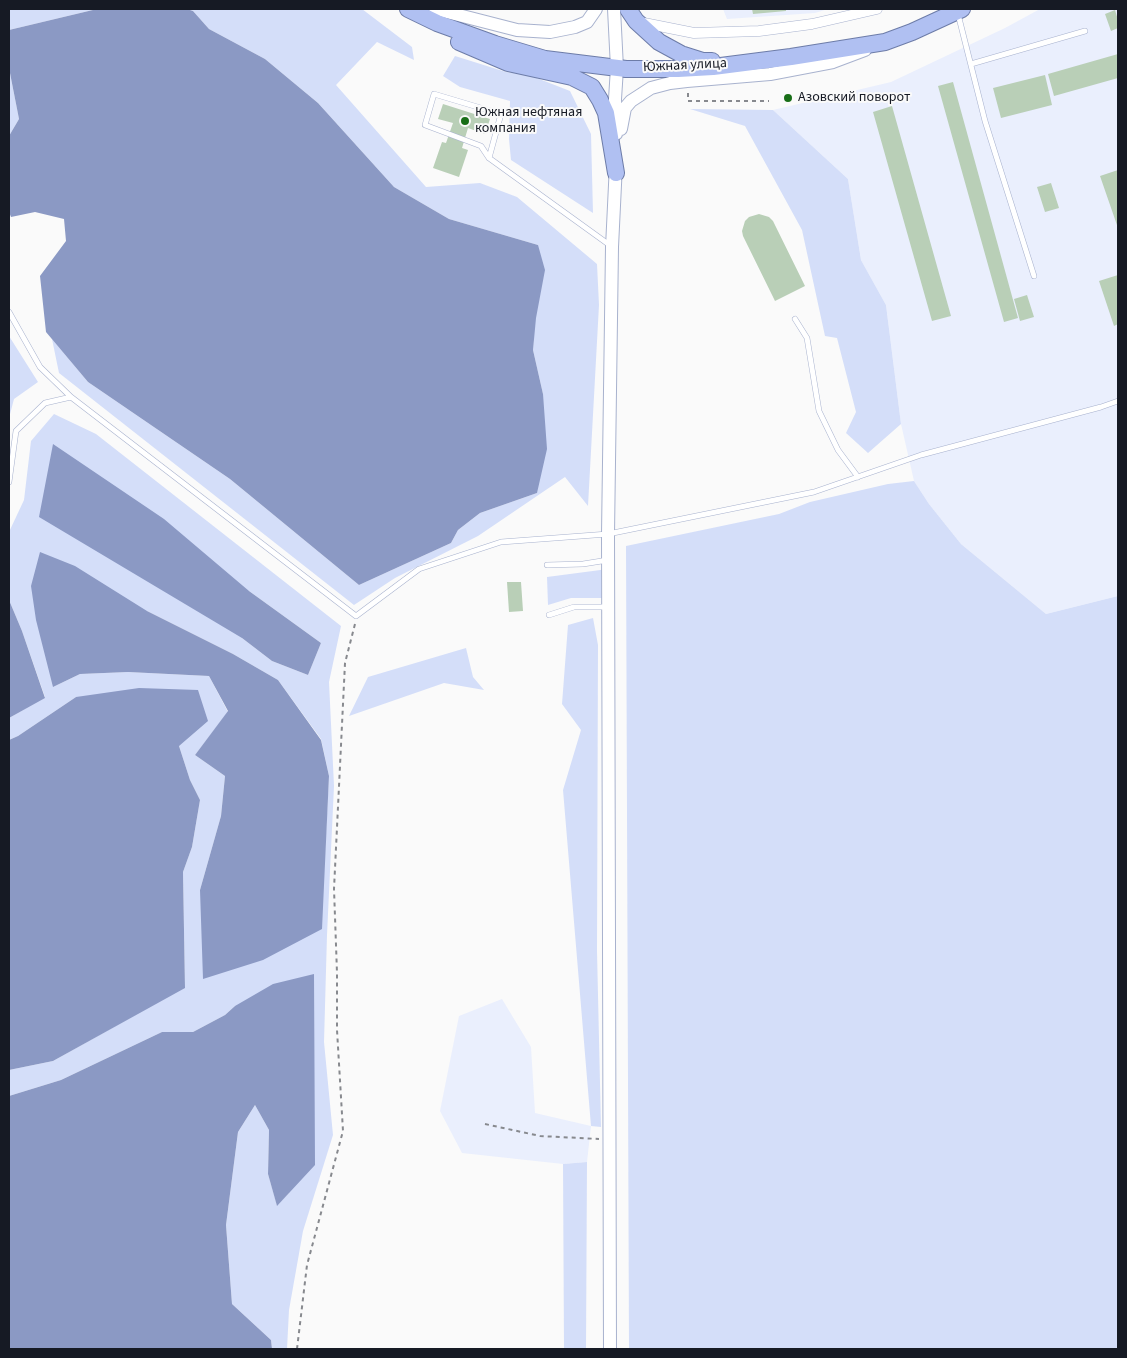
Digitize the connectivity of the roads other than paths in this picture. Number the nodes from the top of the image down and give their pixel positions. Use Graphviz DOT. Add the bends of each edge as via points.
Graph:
graph roads {
  1 [pos="395,9"];
  2 [pos="408,9"];
  3 [pos="435,9"];
  4 [pos="596,9"];
  5 [pos="614,9"];
  6 [pos="877,9"];
  7 [pos="960,10"];
  8 [pos="632,15"];
  9 [pos="1085,31"];
  10 [pos="885,42"];
  11 [pos="740,62"];
  12 [pos="971,64"];
  13 [pos="617,68"];
  14 [pos="489,158"];
  15 [pos="616,164"];
  16 [pos="612,247"];
  17 [pos="1034,276"];
  18 [pos="9,312"];
  19 [pos="795,319"];
  20 [pos="72,398"];
  21 [pos="1118,401"];
  22 [pos="10,464"];
  23 [pos="858,477"];
  24 [pos="9,482"];
  25 [pos="608,534"];
  26 [pos="608,560"];
  27 [pos="547,565"];
  28 [pos="608,607"];
  29 [pos="549,616"];
  30 [pos="610,1349"];
  1 -- 15 [label="highway" via="416,23 508,63 572,77 592,88 606,113"];
  2 -- 13 [label="highway, Южная улица" via="437,23 545,59"];
  3 -- 4 [label="street" via="517,30 550,32 586,22"];
  5 -- 13 [label="street"];
  6 -- 8 [label="street" via="812,24 759,31 694,33"];
  7 -- 10 [label="highway, Южная улица"];
  7 -- 12 [label="lane"];
  8 -- 11 [label="highway" via="659,42 681,54 703,61"];
  9 -- 12 [label="lane"];
  10 -- 11 [label="highway, Южная улица"];
  10 -- 15 [label="street" via="833,62 770,74 670,83 651,88 625,108"];
  11 -- 13 [label="highway, Южная улица" via="678,69"];
  12 -- 17 [label="lane" via="985,121"];
  13 -- 15 [label="street"];
  14 -- 14 [label="lane" via="501,114 434,94 425,125 481,146"];
  14 -- 16 [label="lane"];
  15 -- 16 [label="street"];
  16 -- 25 [label="street"];
  18 -- 20 [label="lane" via="40,367"];
  19 -- 23 [label="lane" via="807,338 819,411 838,450"];
  20 -- 22 [label="lane" via="45,403 16,431"];
  20 -- 25 [label="lane" via="356,616 420,569 501,542"];
  21 -- 23 [label="lane" via="921,455"];
  22 -- 24 [label="lane"];
  23 -- 25 [label="lane" via="814,492"];
  25 -- 26 [label="street"];
  26 -- 27 [label="lane"];
  26 -- 28 [label="street"];
  28 -- 29 [label="lane" via="574,607"];
  28 -- 30 [label="street"];
}
